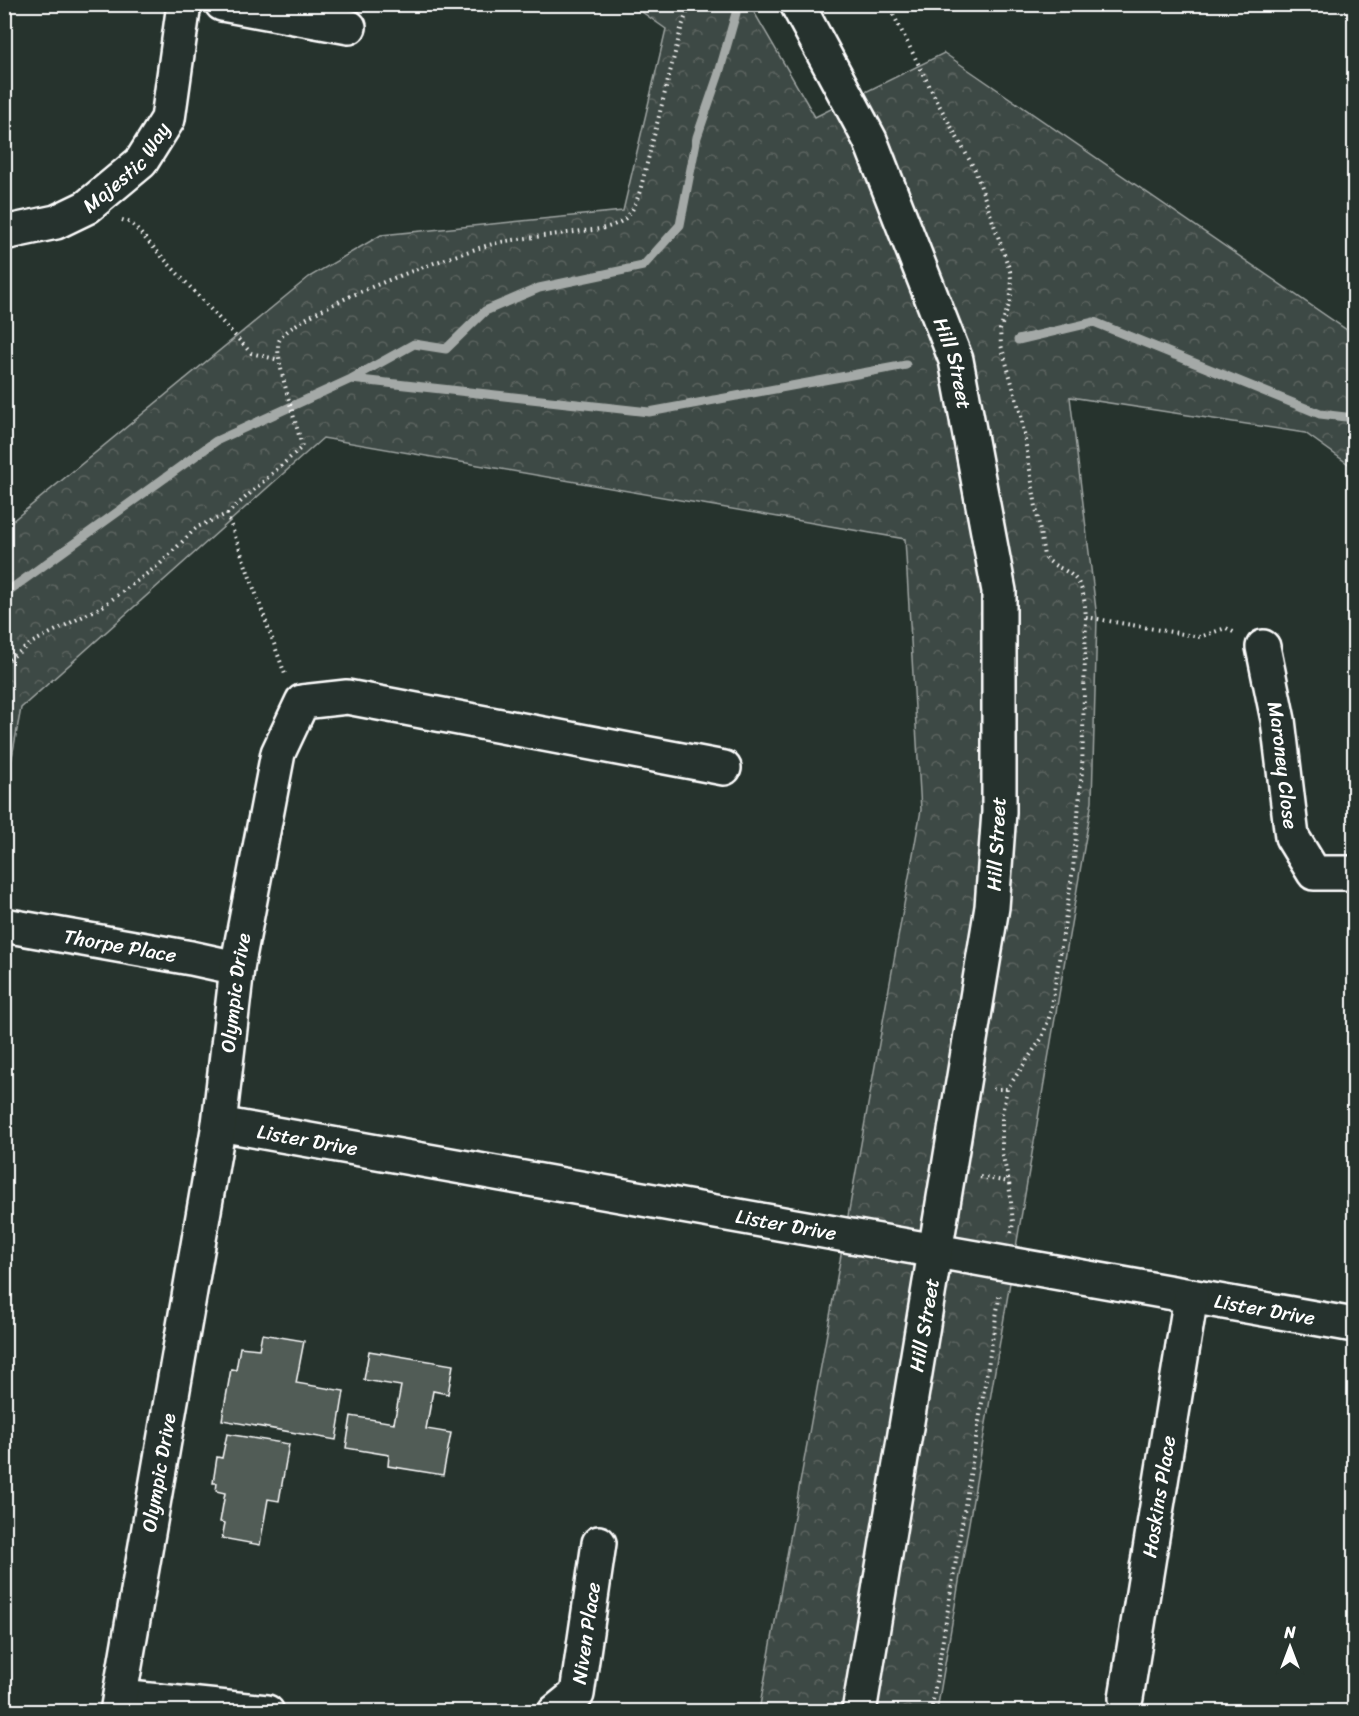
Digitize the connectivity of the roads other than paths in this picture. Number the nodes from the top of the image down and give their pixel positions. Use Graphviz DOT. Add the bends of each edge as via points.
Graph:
graph roads {
  1 [pos="184,4"];
  2 [pos="222,4"];
  3 [pos="797,4"];
  4 [pos="349,27"];
  5 [pos="4,233"];
  6 [pos="1263,647"];
  7 [pos="724,768"];
  8 [pos="1354,873"];
  9 [pos="4,925"];
  10 [pos="237,968"];
  11 [pos="219,1124"];
  12 [pos="936,1252"];
  13 [pos="1191,1296"];
  14 [pos="1354,1325"];
  15 [pos="599,1543"];
  16 [pos="1126,1698"];
  17 [pos="118,1704"];
  18 [pos="267,1712"];
  19 [pos="555,1712"];
  20 [pos="859,1712"];
  1 -- 5 [label="street, Majestic Way" via="168,119 141,162 87,207 56,222"];
  2 -- 4 [label="street"];
  3 -- 12 [label="street, Hill Street" via="870,140 956,360 999,591 999,812 992,907"];
  6 -- 8 [label="street, Maroney Close" via="1278,720 1292,837 1314,873"];
  7 -- 10 [label="street, Olympic Drive" via="347,698 302,702 278,753"];
  9 -- 10 [label="street, Thorpe Place"];
  10 -- 11 [label="street, Olympic Drive"];
  11 -- 12 [label="street, Lister Drive"];
  11 -- 17 [label="street, Olympic Drive"];
  12 -- 13 [label="street, Lister Drive"];
  12 -- 20 [label="street, Hill Street"];
  13 -- 14 [label="street, Lister Drive"];
  13 -- 16 [label="street, Hoskins Place"];
  15 -- 19 [label="street, Niven Place" via="577,1694"];
  17 -- 18 [label="street"];
}
